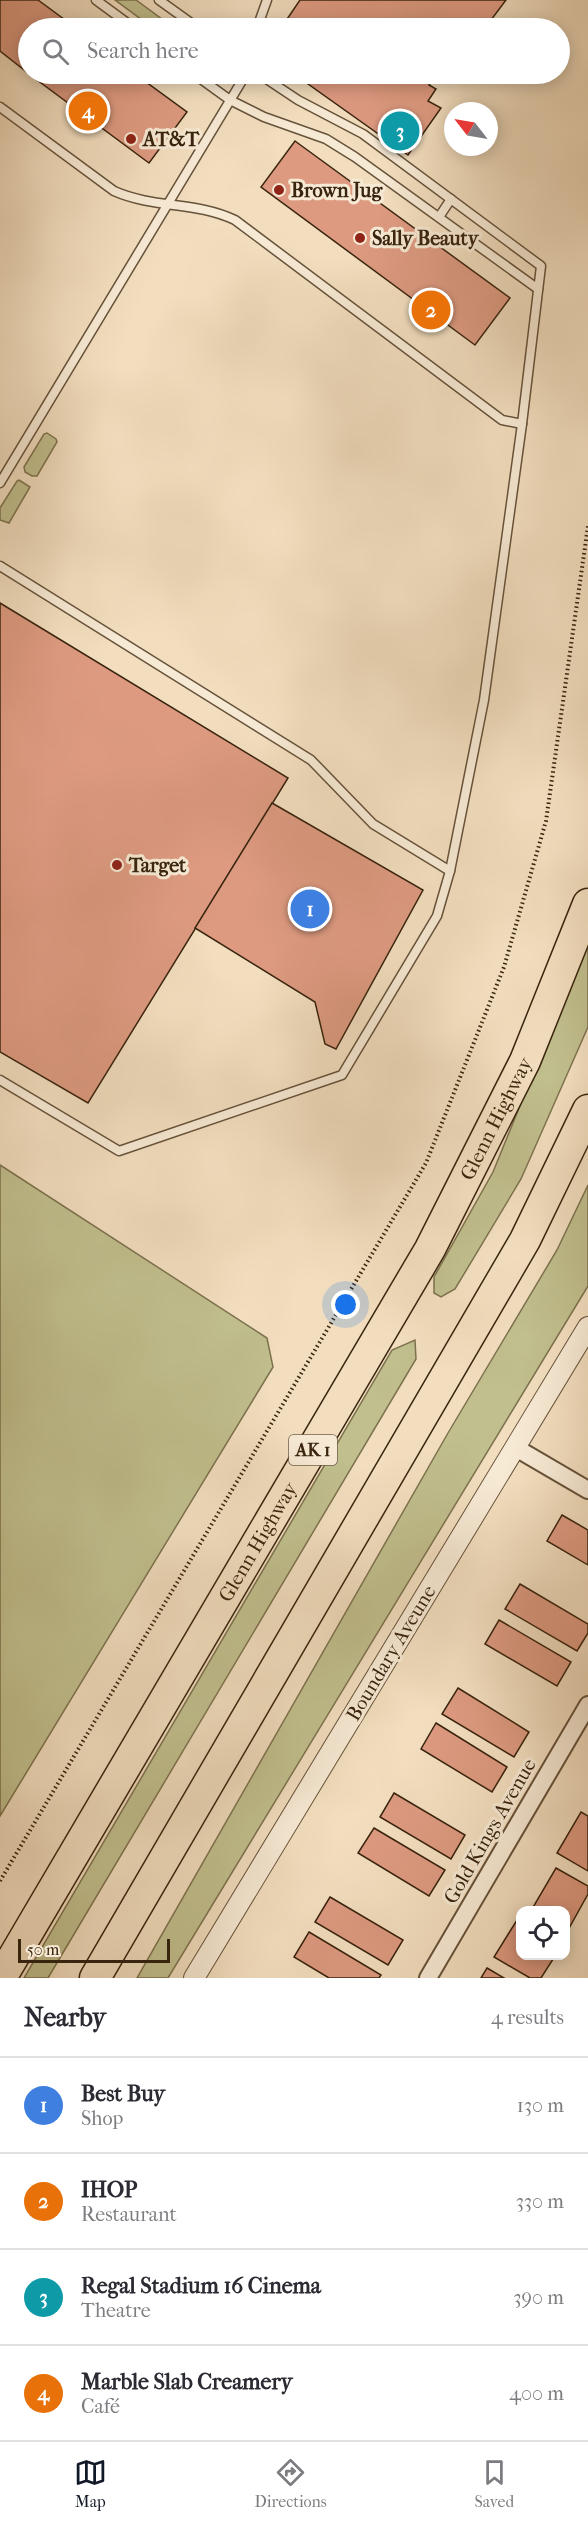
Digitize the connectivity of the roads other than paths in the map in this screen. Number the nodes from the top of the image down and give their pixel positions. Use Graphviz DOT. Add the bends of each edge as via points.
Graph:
graph roads {
  1 [pos="96,0"];
  2 [pos="159,0"];
  3 [pos="267,0"];
  4 [pos="120,18"];
  5 [pos="184,18"];
  6 [pos="260,18"];
  7 [pos="208,84"];
  8 [pos="240,84"];
  9 [pos="274,84"];
  10 [pos="230,100"];
  11 [pos="0,107"];
  12 [pos="451,200"];
  13 [pos="168,205"];
  14 [pos="439,218"];
  15 [pos="538,289"];
  16 [pos="522,424"];
  17 [pos="0,483"];
  18 [pos="0,566"];
  19 [pos="450,872"];
  20 [pos="588,904"];
  21 [pos="0,1080"];
  22 [pos="588,1110"];
  23 [pos="588,1327"];
  24 [pos="516,1448"];
  25 [pos="588,1490"];
  26 [pos="588,1705"];
  27 [pos="211,1782"];
  28 [pos="1,1978"];
  29 [pos="95,1978"];
  30 [pos="116,1978"];
  31 [pos="194,1978"];
  32 [pos="428,1978"];
  1 -- 4 [label="lane"];
  2 -- 5 [label="lane"];
  3 -- 6 [label="lane"];
  7 -- 10 [label="lane"];
  8 -- 10 [label="lane"];
  9 -- 12 [label="lane" via="363,134"];
  10 -- 13 [label="lane"];
  10 -- 14 [label="lane" via="326,140"];
  11 -- 13 [label="lane" via="114,191 134,200"];
  12 -- 14 [label="lane"];
  12 -- 15 [label="lane" via="540,266"];
  13 -- 16 [label="lane" via="215,210 235,220 502,420"];
  13 -- 17 [label="lane"];
  14 -- 15 [label="lane"];
  15 -- 16 [label="lane"];
  16 -- 19 [label="lane" via="484,700"];
  18 -- 19 [label="lane" via="310,760 373,824"];
  19 -- 21 [label="lane" via="437,916 342,1075 119,1151"];
  20 -- 28 [label="highway, Glenn Highway / AK 1" via="525,1061 430,1249"];
  22 -- 27 [label="highway" via="525,1240"];
  23 -- 24 [label="street, Boundary Aveune"];
  24 -- 25 [label="street"];
  24 -- 31 [label="street, Boundary Aveune"];
  26 -- 32 [label="street, Gold Kings Avenue"];
  27 -- 29 [label="highway"];
  27 -- 30 [label="highway"];
}
